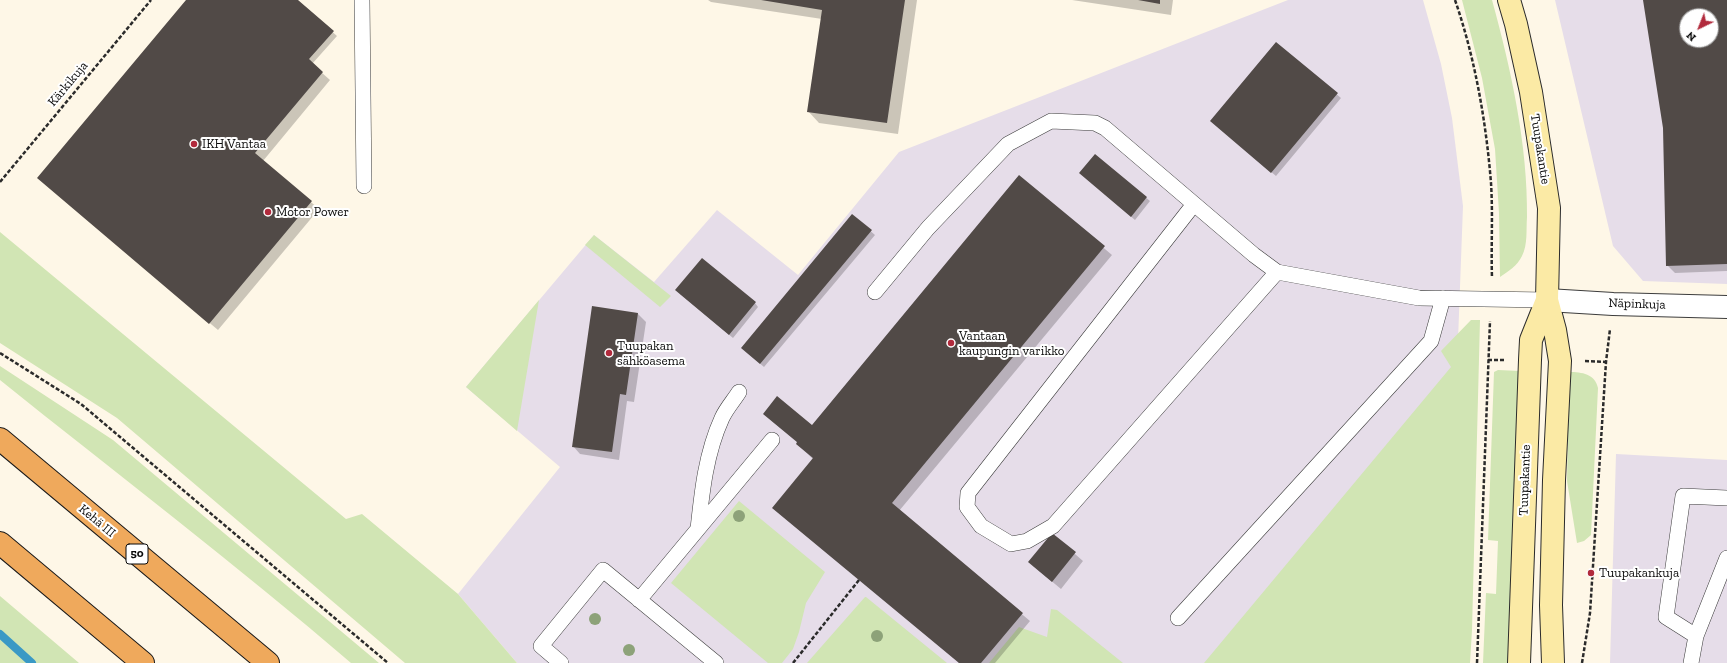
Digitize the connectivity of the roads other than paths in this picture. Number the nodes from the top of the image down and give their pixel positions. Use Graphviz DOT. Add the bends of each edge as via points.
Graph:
graph roads {
  1 [pos="362,0"];
  2 [pos="1508,0"];
  3 [pos="364,186"];
  4 [pos="1194,204"];
  5 [pos="1277,272"];
  6 [pos="875,292"];
  7 [pos="1443,298"];
  8 [pos="1547,300"];
  9 [pos="1727,307"];
  10 [pos="740,392"];
  11 [pos="0,439"];
  12 [pos="772,440"];
  13 [pos="1727,498"];
  14 [pos="698,529"];
  15 [pos="0,543"];
  16 [pos="1727,558"];
  17 [pos="639,600"];
  18 [pos="1178,618"];
  19 [pos="1696,636"];
  20 [pos="143,663"];
  21 [pos="268,663"];
  22 [pos="562,663"];
  23 [pos="716,663"];
  24 [pos="1518,663"];
  25 [pos="1553,663"];
  26 [pos="1691,663"];
  1 -- 3 [label="lane"];
  2 -- 8 [label="main road, Tuupakantie" via="1531,92 1549,208"];
  4 -- 5 [label="lane"];
  4 -- 5 [label="lane" via="968,493 967,507 982,526 1011,544 1027,541 1053,526"];
  4 -- 6 [label="lane" via="1106,128 1095,123 1051,121 1008,144 928,228"];
  5 -- 7 [label="lane" via="1419,298"];
  7 -- 8 [label="lane"];
  7 -- 18 [label="lane" via="1431,341"];
  8 -- 9 [label="street, Näpinkuja"];
  8 -- 24 [label="main road, Tuupakantie" via="1531,340"];
  8 -- 25 [label="main road, Tuupakantie" via="1560,361 1551,605"];
  10 -- 14 [label="lane" via="723,416 714,441 704,479"];
  11 -- 21 [label="highway, Kehä III / 50"];
  12 -- 14 [label="lane"];
  13 -- 19 [label="lane" via="1683,496 1666,617"];
  14 -- 17 [label="lane"];
  15 -- 20 [label="highway"];
  16 -- 19 [label="lane"];
  17 -- 22 [label="lane" via="602,570 541,646"];
  17 -- 23 [label="lane"];
  19 -- 26 [label="lane"];
}
